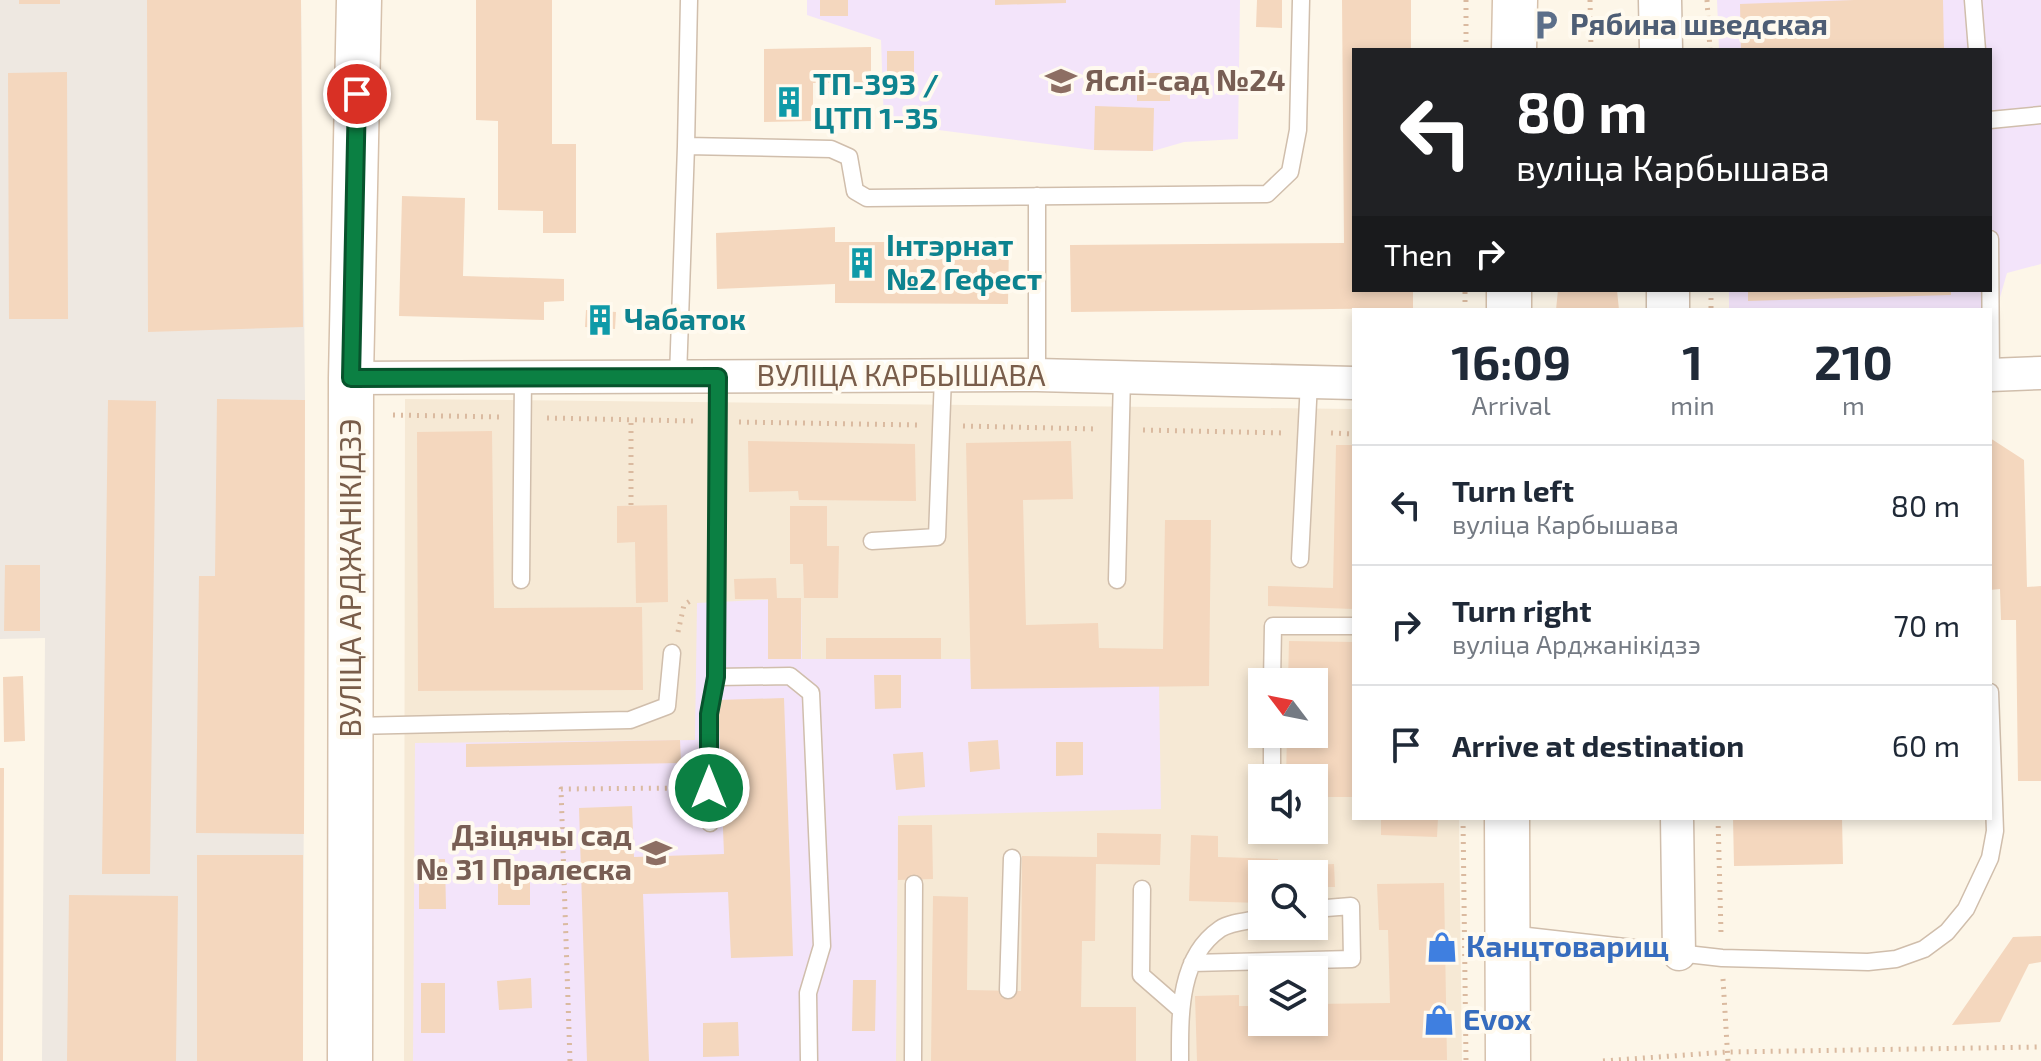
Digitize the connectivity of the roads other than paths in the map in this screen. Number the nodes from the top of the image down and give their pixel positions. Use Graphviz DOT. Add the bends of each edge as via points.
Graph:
graph roads {
  1 [pos="359,0"];
  2 [pos="689,0"];
  3 [pos="1301,0"];
  4 [pos="1515,0"];
  5 [pos="1660,0"];
  6 [pos="1973,0"];
  7 [pos="1514,48"];
  8 [pos="1661,48"];
  9 [pos="1977,48"];
  10 [pos="2041,115"];
  11 [pos="1992,120"];
  12 [pos="686,146"];
  13 [pos="1037,196"];
  14 [pos="2041,373"];
  15 [pos="1037,375"];
  16 [pos="1992,375"];
  17 [pos="943,376"];
  18 [pos="678,377"];
  19 [pos="718,377"];
  20 [pos="1122,377"];
  21 [pos="351,378"];
  22 [pos="523,378"];
  23 [pos="1309,382"];
  24 [pos="1352,383"];
  25 [pos="872,541"];
  26 [pos="1300,559"];
  27 [pos="521,580"];
  28 [pos="1117,580"];
  29 [pos="1352,626"];
  30 [pos="672,653"];
  31 [pos="1272,668"];
  32 [pos="716,677"];
  33 [pos="351,726"];
  34 [pos="1992,748"];
  35 [pos="1507,820"];
  36 [pos="1677,820"];
  37 [pos="710,823"];
  38 [pos="1012,858"];
  39 [pos="914,884"];
  40 [pos="1142,889"];
  41 [pos="1328,908"];
  42 [pos="1248,921"];
  43 [pos="1509,933"];
  44 [pos="1679,954"];
  45 [pos="1192,963"];
  46 [pos="1008,990"];
  47 [pos="1180,1009"];
  48 [pos="350,1061"];
  49 [pos="809,1061"];
  50 [pos="913,1061"];
  51 [pos="1180,1061"];
  52 [pos="1508,1061"];
  1 -- 21 [label="main road, ВУЛІЦА АРДЖАНІКІДЗЭ"];
  2 -- 12 [label="lane"];
  3 -- 13 [label="lane" via="1298,130 1290,172 1267,194"];
  4 -- 7 [label="main road"];
  5 -- 8 [label="street"];
  6 -- 9 [label="lane"];
  10 -- 11 [label="lane"];
  12 -- 13 [label="lane" via="831,149 849,157 855,191 867,198"];
  12 -- 18 [label="lane"];
  13 -- 15 [label="lane"];
  14 -- 16 [label="street"];
  15 -- 17 [label="street, ВУЛІЦА КАРБЫШАВА"];
  15 -- 20 [label="street, ВУЛІЦА КАРБЫШАВА"];
  17 -- 19 [label="street, ВУЛІЦА КАРБЫШАВА"];
  17 -- 25 [label="lane" via="937,537"];
  18 -- 19 [label="street, ВУЛІЦА КАРБЫШАВА"];
  18 -- 22 [label="street, ВУЛІЦА КАРБЫШАВА"];
  19 -- 32 [label="lane"];
  20 -- 23 [label="street, ВУЛІЦА КАРБЫШАВА"];
  20 -- 28 [label="lane"];
  21 -- 22 [label="street, ВУЛІЦА КАРБЫШАВА"];
  21 -- 33 [label="main road, ВУЛІЦА АРДЖАНІКІДЗЭ"];
  22 -- 27 [label="lane"];
  23 -- 24 [label="street, ВУЛІЦА КАРБЫШАВА"];
  23 -- 26 [label="lane"];
  29 -- 31 [label="lane" via="1273,626"];
  30 -- 33 [label="lane" via="667,706 630,720"];
  32 -- 37 [label="lane" via="709,714"];
  32 -- 49 [label="lane" via="790,676 811,693 822,946 808,993"];
  33 -- 48 [label="main road, ВУЛІЦА АРДЖАНІКІДЗЭ"];
  34 -- 44 [label="lane" via="1995,831 1990,858 1979,885 1947,932 1924,949 1868,962"];
  35 -- 43 [label="main road"];
  36 -- 44 [label="street"];
  38 -- 46 [label="lane"];
  39 -- 50 [label="lane"];
  40 -- 47 [label="lane" via="1141,975"];
  41 -- 45 [label="lane" via="1351,906 1352,959"];
  42 -- 45 [label="lane" via="1220,928"];
  43 -- 44 [label="lane"];
  43 -- 52 [label="main road"];
  45 -- 47 [label="lane"];
  47 -- 51 [label="lane"];
}
